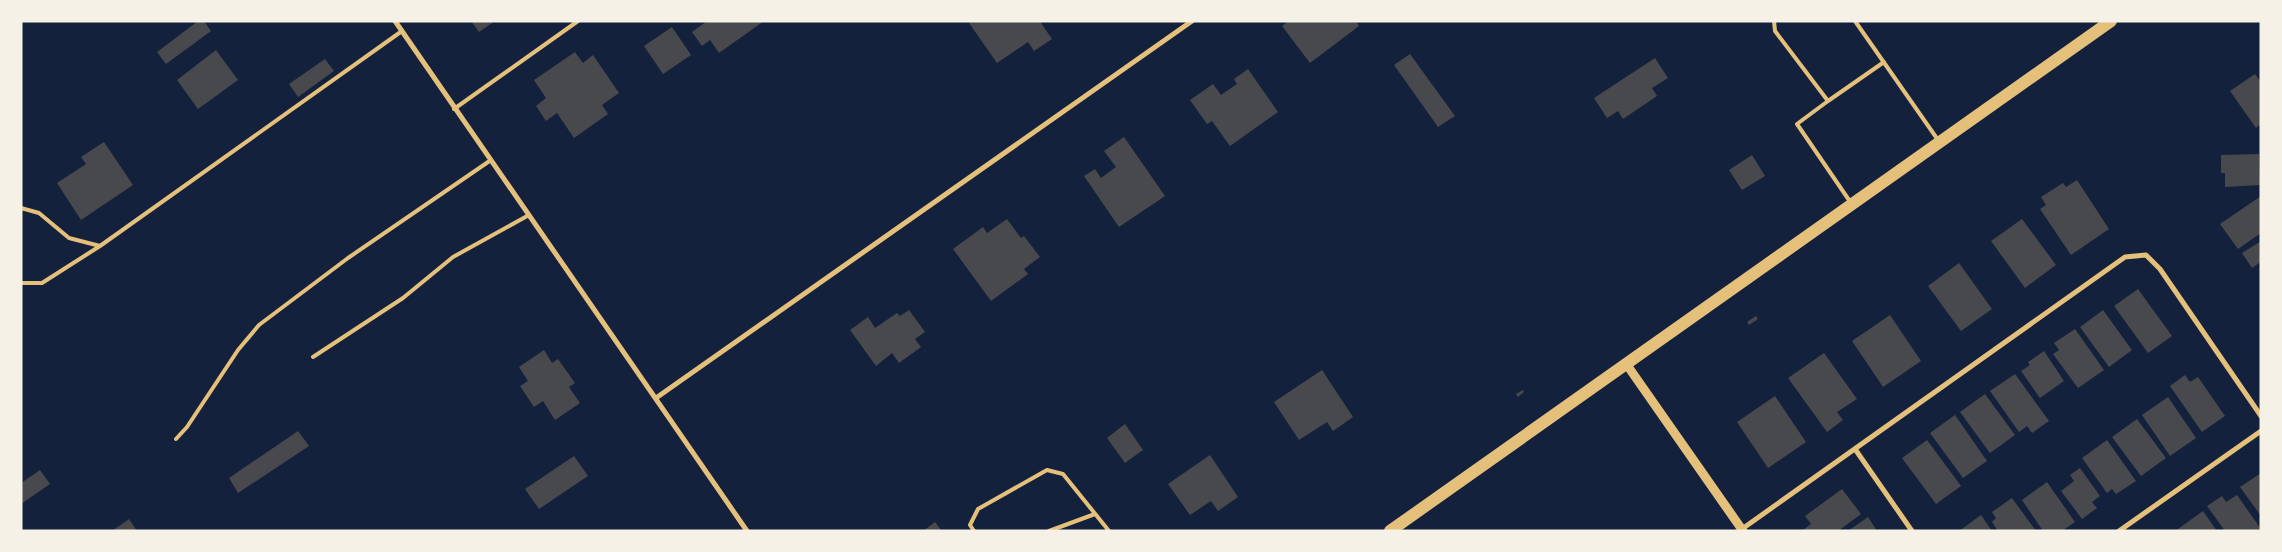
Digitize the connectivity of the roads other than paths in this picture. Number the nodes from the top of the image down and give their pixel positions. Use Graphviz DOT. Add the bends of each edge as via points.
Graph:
graph roads {
  1 [pos="395,21"];
  2 [pos="578,21"];
  3 [pos="1192,21"];
  4 [pos="1774,21"];
  5 [pos="1855,21"];
  6 [pos="2111,21"];
  7 [pos="402,31"];
  8 [pos="1884,62"];
  9 [pos="1828,101"];
  10 [pos="454,108"];
  11 [pos="1940,142"];
  12 [pos="491,160"];
  13 [pos="1852,205"];
  14 [pos="21,208"];
  15 [pos="529,216"];
  16 [pos="100,246"];
  17 [pos="21,283"];
  18 [pos="313,357"];
  19 [pos="1627,365"];
  20 [pos="656,398"];
  21 [pos="2261,416"];
  22 [pos="2261,432"];
  23 [pos="176,439"];
  24 [pos="1855,449"];
  25 [pos="1095,514"];
  26 [pos="1742,530"];
  27 [pos="747,531"];
  28 [pos="974,531"];
  29 [pos="1049,531"];
  30 [pos="1109,531"];
  31 [pos="1390,531"];
  32 [pos="1912,531"];
  33 [pos="2119,531"];
  1 -- 7 [label="street"];
  2 -- 10 [label="lane"];
  3 -- 20 [label="street"];
  4 -- 9 [label="lane" via="1774,31"];
  5 -- 8 [label="lane"];
  6 -- 11 [label="main road"];
  7 -- 10 [label="street"];
  7 -- 16 [label="lane"];
  8 -- 9 [label="lane"];
  8 -- 11 [label="lane"];
  9 -- 13 [label="lane" via="1796,124"];
  10 -- 12 [label="street"];
  11 -- 13 [label="main road"];
  12 -- 15 [label="street"];
  12 -- 23 [label="lane" via="348,258 258,325"];
  13 -- 19 [label="main road"];
  14 -- 16 [label="lane" via="39,213 69,238"];
  15 -- 18 [label="lane" via="453,257 404,298"];
  15 -- 20 [label="street"];
  16 -- 17 [label="lane" via="42,283"];
  19 -- 26 [label="street"];
  19 -- 31 [label="main road"];
  20 -- 27 [label="street"];
  21 -- 24 [label="street" via="2160,269 2146,255 2125,257"];
  22 -- 33 [label="street"];
  24 -- 26 [label="street"];
  24 -- 32 [label="street"];
  25 -- 28 [label="lane" via="1063,474 1047,470 978,509 970,525"];
  25 -- 29 [label="lane"];
  25 -- 30 [label="lane"];
}
